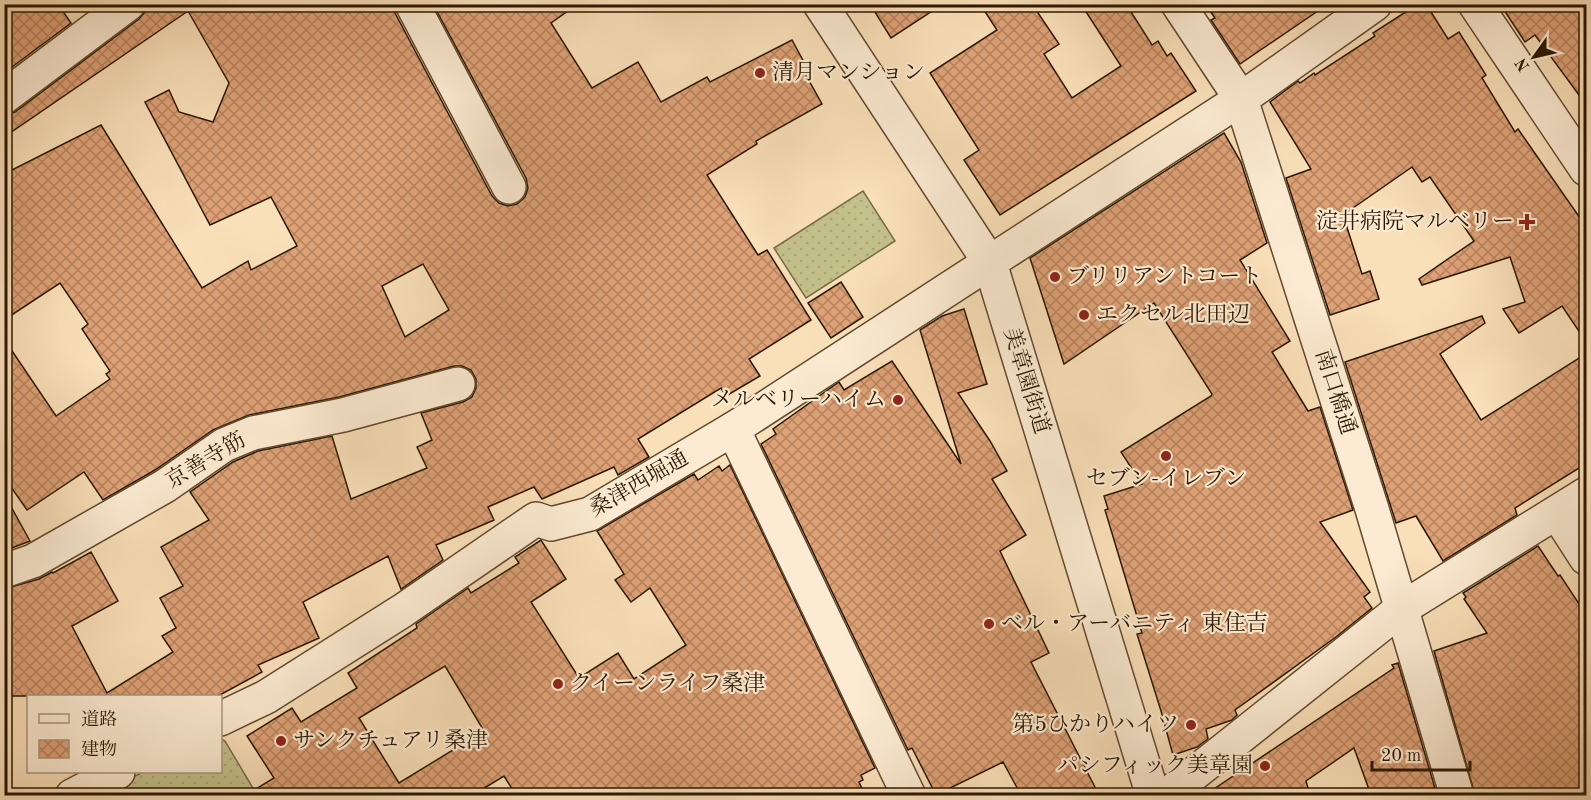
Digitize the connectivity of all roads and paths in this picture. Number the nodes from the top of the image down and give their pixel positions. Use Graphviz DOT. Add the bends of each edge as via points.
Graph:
graph roads {
  1 [pos="128,4"];
  2 [pos="412,4"];
  3 [pos="820,4"];
  4 [pos="1178,4"];
  5 [pos="1375,4"];
  6 [pos="1475,4"];
  7 [pos="4,97"];
  8 [pos="1241,99"];
  9 [pos="1587,169"];
  10 [pos="509,187"];
  11 [pos="990,263"];
  12 [pos="458,384"];
  13 [pos="733,429"];
  14 [pos="1587,494"];
  15 [pos="1557,513"];
  16 [pos="1587,558"];
  17 [pos="4,571"];
  18 [pos="1401,609"];
  19 [pos="222,718"];
  20 [pos="114,773"];
  21 [pos="72,795"];
  22 [pos="909,795"];
  23 [pos="1153,795"];
  24 [pos="1166,795"];
  25 [pos="1456,795"];
  1 -- 7 [label="street"];
  2 -- 10 [label="street"];
  3 -- 11 [label="street, 美章園街道"];
  4 -- 8 [label="street, 南口橋通"];
  5 -- 8 [label="street, 桑津西堀通"];
  6 -- 9 [label="street"];
  8 -- 11 [label="street, 桑津西堀通"];
  8 -- 18 [label="street, 南口橋通"];
  11 -- 13 [label="street, 桑津西堀通"];
  11 -- 23 [label="street, 美章園街道"];
  12 -- 17 [label="street, 京善寺筋" via="343,415 253,433 224,445 165,486 33,561"];
  13 -- 19 [label="street, 桑津西堀通" via="590,514 550,524 536,519 266,697"];
  13 -- 22 [label="street"];
  14 -- 15 [label="street"];
  15 -- 16 [label="street"];
  15 -- 18 [label="street"];
  18 -- 24 [label="street"];
  18 -- 25 [label="street, 南口橋通"];
  20 -- 21 [label="street"];
}
